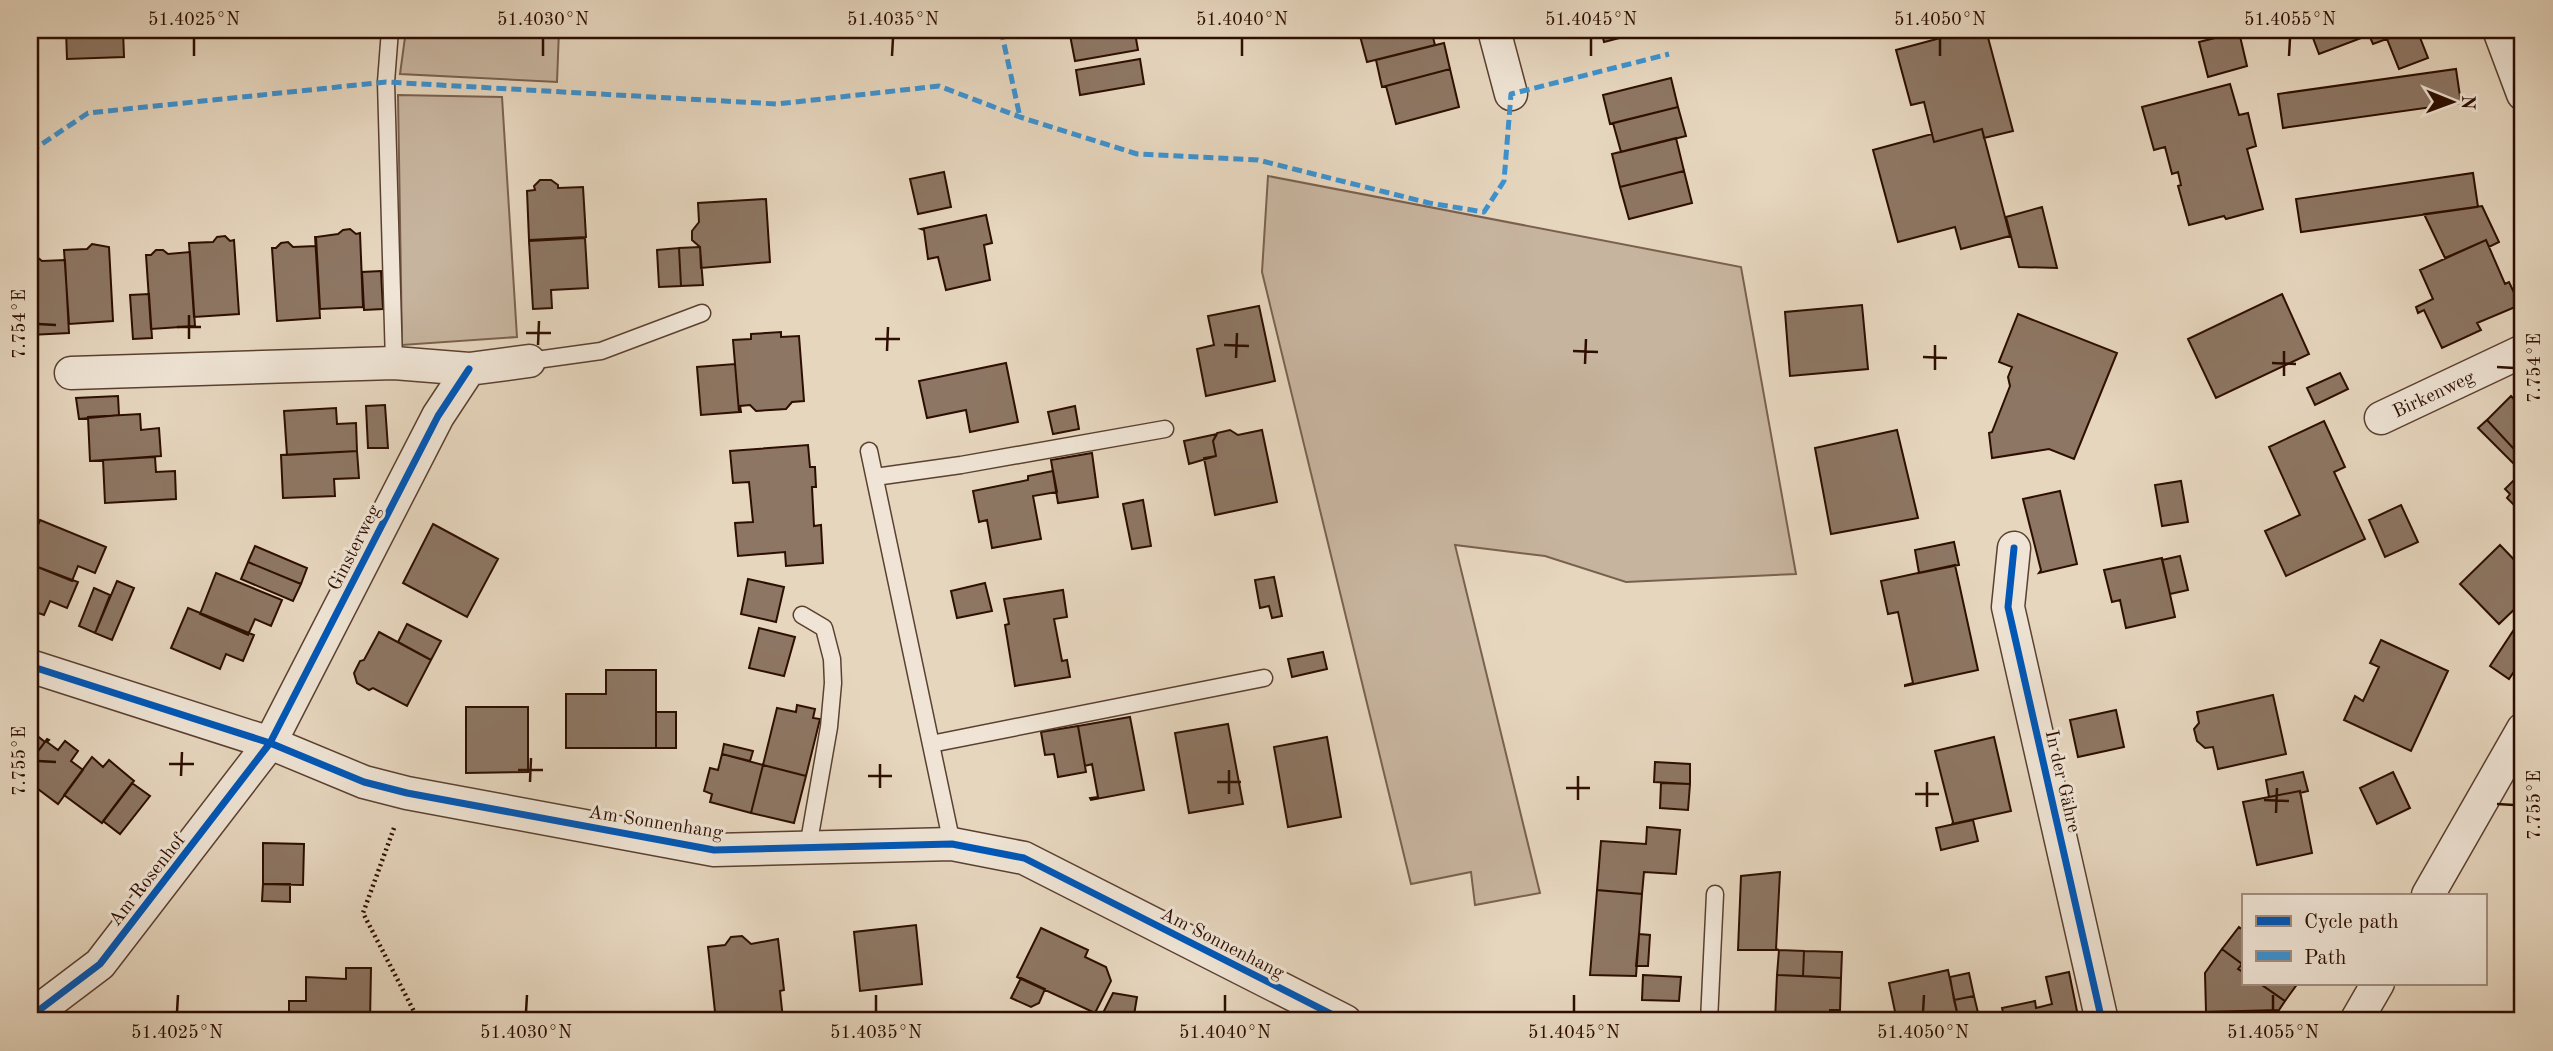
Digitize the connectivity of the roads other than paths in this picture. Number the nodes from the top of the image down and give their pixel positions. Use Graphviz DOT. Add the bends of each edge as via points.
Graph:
graph roads {
  1 [pos="390,30"];
  2 [pos="1494,30"];
  3 [pos="2498,30"];
  4 [pos="1511,94"];
  5 [pos="2523,94"];
  6 [pos="702,313"];
  7 [pos="2523,351"];
  8 [pos="529,361"];
  9 [pos="394,363"];
  10 [pos="468,369"];
  11 [pos="71,373"];
  12 [pos="2381,418"];
  13 [pos="1165,429"];
  14 [pos="869,451"];
  15 [pos="874,477"];
  16 [pos="2014,548"];
  17 [pos="802,615"];
  18 [pos="30,666"];
  19 [pos="1264,678"];
  20 [pos="2523,729"];
  21 [pos="270,743"];
  22 [pos="931,744"];
  23 [pos="2515,760"];
  24 [pos="952,844"];
  25 [pos="808,847"];
  26 [pos="1715,894"];
  27 [pos="2429,894"];
  28 [pos="2377,984"];
  29 [pos="30,1017"];
  30 [pos="1345,1021"];
  31 [pos="1709,1021"];
  32 [pos="2102,1021"];
  33 [pos="2356,1021"];
  1 -- 9 [label="lane" via="386,82"];
  2 -- 4 [label="street"];
  3 -- 5 [label="street"];
  6 -- 8 [label="lane" via="601,351"];
  7 -- 12 [label="street, Birkenweg"];
  8 -- 10 [label="street"];
  9 -- 10 [label="street"];
  9 -- 11 [label="street"];
  10 -- 21 [label="street, Ginsterweg" via="438,416"];
  13 -- 15 [label="lane"];
  14 -- 15 [label="lane"];
  15 -- 22 [label="lane"];
  16 -- 32 [label="street, In der Gähre" via="2008,607"];
  17 -- 25 [label="lane" via="824,628 832,659 829,727"];
  18 -- 21 [label="street, Am Sonnenhang"];
  19 -- 22 [label="lane"];
  20 -- 23 [label="street"];
  21 -- 25 [label="street, Am Sonnenhang" via="364,782 407,793 714,850"];
  21 -- 29 [label="street, Am Rosenhof" via="100,964"];
  22 -- 24 [label="lane"];
  23 -- 27 [label="street"];
  24 -- 25 [label="street, Am Sonnenhang"];
  24 -- 30 [label="street, Am Sonnenhang" via="1024,858"];
  26 -- 31 [label="lane"];
  28 -- 33 [label="street"];
}
